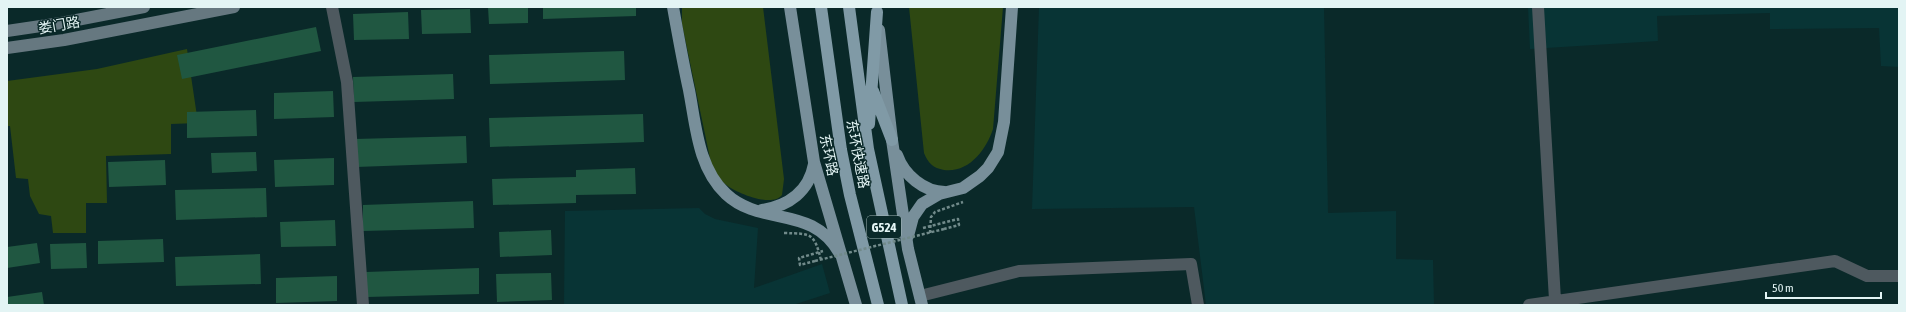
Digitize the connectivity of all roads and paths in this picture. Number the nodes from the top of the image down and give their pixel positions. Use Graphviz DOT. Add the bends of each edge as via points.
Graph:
graph roads {
  1 [pos="144,7"];
  2 [pos="234,7"];
  3 [pos="332,7"];
  4 [pos="673,7"];
  5 [pos="790,7"];
  6 [pos="821,7"];
  7 [pos="849,7"];
  8 [pos="1012,7"];
  9 [pos="1538,7"];
  10 [pos="877,9"];
  11 [pos="7,31"];
  12 [pos="853,37"];
  13 [pos="7,48"];
  14 [pos="872,87"];
  15 [pos="892,140"];
  16 [pos="868,149"];
  17 [pos="814,162"];
  18 [pos="945,192"];
  19 [pos="963,202"];
  20 [pos="756,210"];
  21 [pos="935,225"];
  22 [pos="784,233"];
  23 [pos="930,233"];
  24 [pos="908,249"];
  25 [pos="815,254"];
  26 [pos="840,254"];
  27 [pos="821,260"];
  28 [pos="1899,276"];
  29 [pos="1555,300"];
  30 [pos="921,301"];
  31 [pos="363,305"];
  32 [pos="856,305"];
  33 [pos="878,305"];
  34 [pos="902,305"];
  35 [pos="1198,305"];
  36 [pos="1529,305"];
  1 -- 11 [label="main road, 娄门路"];
  2 -- 13 [label="main road, 娄门路" via="64,40"];
  3 -- 31 [label="street" via="346,82"];
  4 -- 20 [label="main road" via="698,139 707,167 715,182 726,194 743,206"];
  5 -- 17 [label="main road, 东环路"];
  6 -- 33 [label="highway, 东环快速路 / G524" via="841,150"];
  7 -- 12 [label="highway, 东环快速路 / G524"];
  8 -- 18 [label="main road" via="1004,122 998,152 980,176 963,188"];
  9 -- 29 [label="street"];
  10 -- 14 [label="highway"];
  10 -- 15 [label="main road"];
  12 -- 14 [label="highway"];
  12 -- 16 [label="highway, 东环快速路 / G524"];
  14 -- 15 [label="highway"];
  14 -- 16 [label="highway"];
  15 -- 18 [label="main road" via="902,166 914,180 927,188"];
  15 -- 24 [label="main road"];
  16 -- 34 [label="highway, 东环快速路 / G524"];
  17 -- 20 [label="main road" via="810,178 794,198 780,206"];
  17 -- 26 [label="main road, 东环路"];
  18 -- 24 [label="main road" via="926,201 916,211 910,227"];
  19 -- 23 [label="path, bridge" via="934,212 931,217"];
  20 -- 26 [label="main road" via="818,228 828,236"];
  21 -- 23 [label="path, bridge" via="958,219 959,225"];
  22 -- 27 [label="path, bridge" via="806,234 812,237 817,243"];
  23 -- 27 [label="path, bridge"];
  24 -- 30 [label="main road"];
  25 -- 27 [label="path, bridge" via="798,258 800,265"];
  26 -- 32 [label="main road, 东环路"];
  28 -- 29 [label="street" via="1867,276 1835,261"];
  29 -- 36 [label="street"];
  30 -- 35 [label="street" via="1019,271 1191,264"];
}
